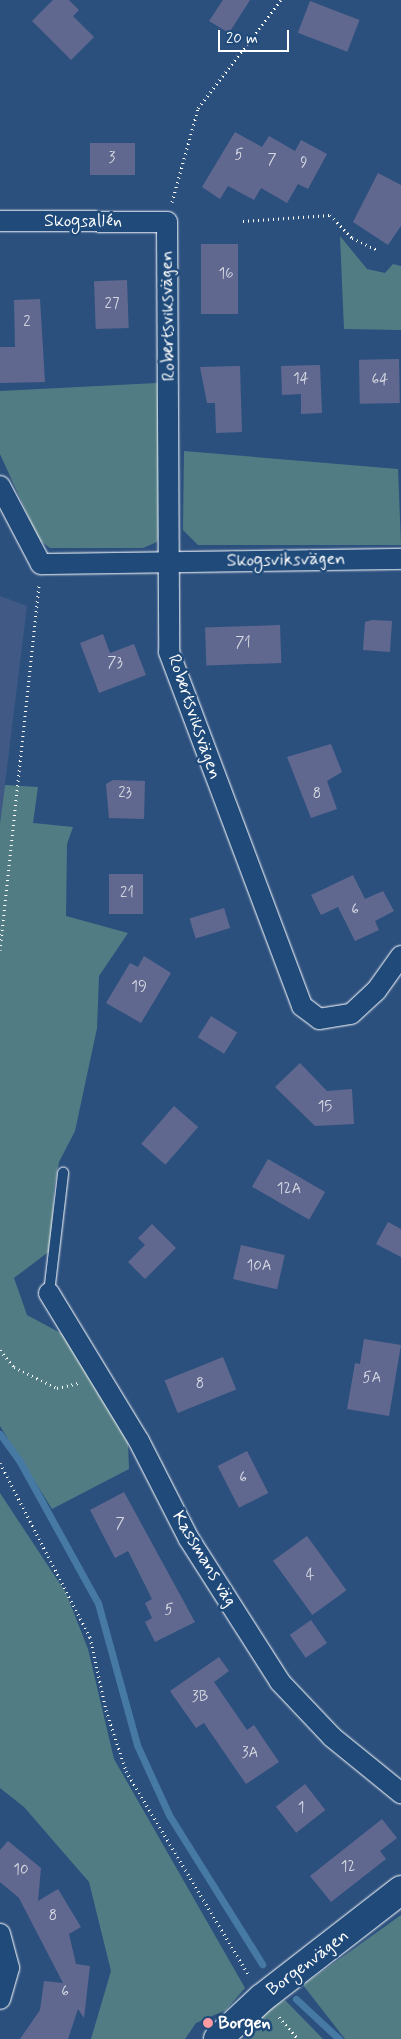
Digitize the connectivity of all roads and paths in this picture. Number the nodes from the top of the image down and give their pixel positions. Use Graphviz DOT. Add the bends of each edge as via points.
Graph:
graph roads {
  1 [pos="281,0"];
  2 [pos="0,221"];
  3 [pos="243,221"];
  4 [pos="167,222"];
  5 [pos="378,250"];
  6 [pos="0,486"];
  7 [pos="401,559"];
  8 [pos="172,562"];
  9 [pos="41,564"];
  10 [pos="0,950"];
  11 [pos="401,956"];
  12 [pos="63,1173"];
  13 [pos="49,1293"];
  14 [pos="0,1350"];
  15 [pos="102,1378"];
  16 [pos="0,1463"];
  17 [pos="401,1793"];
  18 [pos="401,1890"];
  19 [pos="0,1934"];
  20 [pos="275,1988"];
  21 [pos="0,1999"];
  22 [pos="218,2039"];
  1 -- 4 [label="path" via="198,108"];
  2 -- 4 [label="street, Skogsallén"];
  3 -- 5 [label="path" via="330,215 352,238"];
  4 -- 8 [label="street, Robertsviksvägen"];
  6 -- 9 [label="street"];
  7 -- 8 [label="street, Skogsviksvägen"];
  8 -- 9 [label="street, Skogsviksvägen"];
  8 -- 11 [label="street, Robertsviksvägen" via="169,652 302,1006 319,1019 351,1014 376,991"];
  9 -- 10 [label="path"];
  12 -- 13 [label="lane"];
  13 -- 15 [label="street, Kassmans väg"];
  14 -- 15 [label="path" via="14,1367 57,1388"];
  15 -- 17 [label="street, Kassmans väg" via="189,1539 280,1682 332,1738"];
  16 -- 20 [label="path" via="90,1637 106,1710 126,1771"];
  18 -- 20 [label="street, Borgenvägen"];
  19 -- 21 [label="street" via="9,1968"];
  20 -- 22 [label="street, Borgenvägen"];
}
